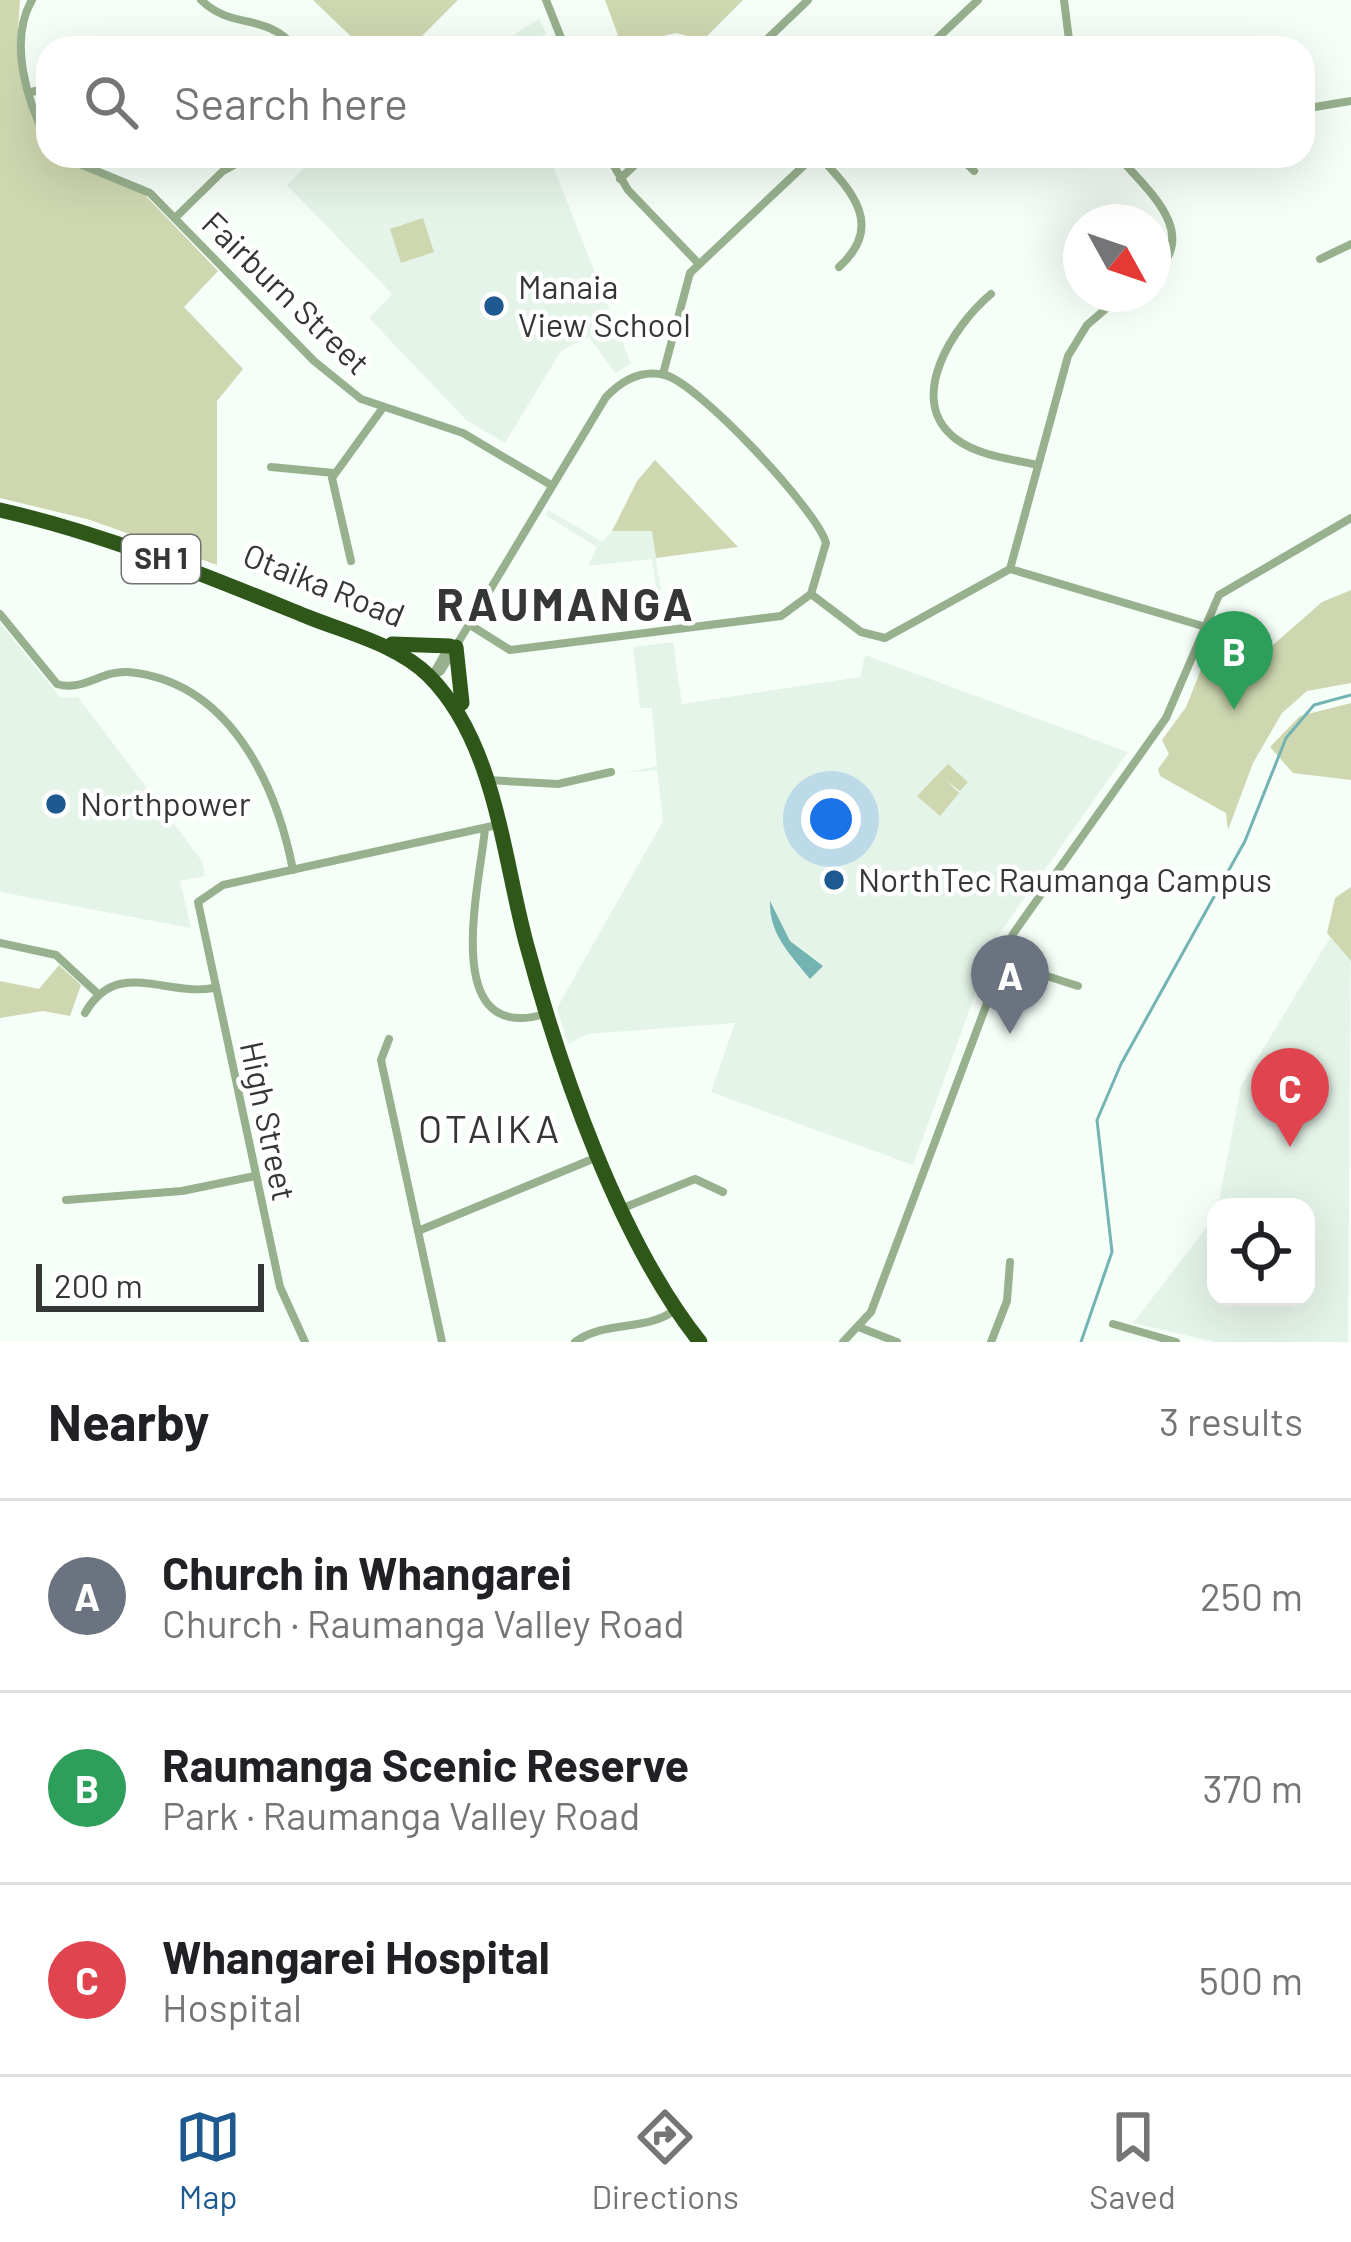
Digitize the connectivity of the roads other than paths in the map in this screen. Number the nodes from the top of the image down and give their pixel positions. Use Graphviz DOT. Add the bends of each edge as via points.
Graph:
graph roads {
  1 [pos="32,0"];
  2 [pos="201,0"];
  3 [pos="546,0"];
  4 [pos="808,0"];
  5 [pos="978,0"];
  6 [pos="1064,0"];
  7 [pos="283,36"];
  8 [pos="560,36"];
  9 [pos="770,36"];
  10 [pos="940,36"];
  11 [pos="1068,36"];
  12 [pos="36,91"];
  13 [pos="31,92"];
  14 [pos="1351,101"];
  15 [pos="36,107"];
  16 [pos="1315,107"];
  17 [pos="92,168"];
  18 [pos="228,168"];
  19 [pos="614,168"];
  20 [pos="631,168"];
  21 [pos="803,168"];
  22 [pos="828,168"];
  23 [pos="971,168"];
  24 [pos="1128,168"];
  25 [pos="974,171"];
  26 [pos="620,179"];
  27 [pos="1157,204"];
  28 [pos="175,218"];
  29 [pos="1351,244"];
  30 [pos="1320,259"];
  31 [pos="699,264"];
  32 [pos="839,267"];
  33 [pos="991,294"];
  34 [pos="1102,312"];
  35 [pos="664,374"];
  36 [pos="382,410"];
  37 [pos="1038,465"];
  38 [pos="271,467"];
  39 [pos="334,473"];
  40 [pos="551,485"];
  41 [pos="0,506"];
  42 [pos="1351,518"];
  43 [pos="350,561"];
  44 [pos="1010,569"];
  45 [pos="811,594"];
  46 [pos="0,614"];
  47 [pos="467,623"];
  48 [pos="1206,627"];
  49 [pos="455,643"];
  50 [pos="392,644"];
  51 [pos="434,674"];
  52 [pos="461,703"];
  53 [pos="611,772"];
  54 [pos="485,779"];
  55 [pos="491,827"];
  56 [pos="293,870"];
  57 [pos="0,944"];
  58 [pos="1000,961"];
  59 [pos="1078,986"];
  60 [pos="214,988"];
  61 [pos="98,994"];
  62 [pos="85,1013"];
  63 [pos="547,1013"];
  64 [pos="389,1039"];
  65 [pos="602,1155"];
  66 [pos="255,1175"];
  67 [pos="723,1192"];
  68 [pos="66,1200"];
  69 [pos="623,1208"];
  70 [pos="418,1231"];
  71 [pos="1010,1262"];
  72 [pos="675,1310"];
  73 [pos="1113,1324"];
  74 [pos="861,1328"];
  75 [pos="305,1342"];
  76 [pos="442,1342"];
  77 [pos="575,1342"];
  78 [pos="700,1342"];
  79 [pos="844,1342"];
  80 [pos="897,1342"];
  81 [pos="991,1342"];
  82 [pos="1176,1342"];
  1 -- 13 [label="street" via="19,39"];
  2 -- 7 [label="street" via="221,17"];
  3 -- 8 [label="street"];
  4 -- 9 [label="street"];
  5 -- 10 [label="street"];
  6 -- 11 [label="street"];
  12 -- 13 [label="street"];
  13 -- 15 [label="street"];
  14 -- 16 [label="street"];
  17 -- 28 [label="street, Fairburn Street" via="139,186"];
  18 -- 28 [label="street"];
  19 -- 26 [label="street"];
  20 -- 26 [label="street"];
  21 -- 31 [label="street"];
  22 -- 32 [label="street" via="863,215 860,240"];
  23 -- 25 [label="street"];
  24 -- 27 [label="street"];
  26 -- 31 [label="street"];
  28 -- 36 [label="street, Fairburn Street" via="331,377"];
  29 -- 30 [label="street"];
  31 -- 35 [label="street" via="685,282"];
  33 -- 37 [label="street" via="946,353 933,407 968,446"];
  34 -- 37 [label="street" via="1069,356"];
  35 -- 40 [label="street" via="640,374 610,392"];
  35 -- 45 [label="street" via="696,394 817,520 826,551"];
  36 -- 39 [label="street"];
  36 -- 40 [label="street, Fairburn Street" via="464,433"];
  37 -- 44 [label="street"];
  38 -- 39 [label="street"];
  39 -- 43 [label="street"];
  40 -- 47 [label="street"];
  41 -- 50 [label="highway, Otaika Road / SH 1" via="152,549"];
  41 -- 51 [label="highway, Otaika Road / SH 1" via="148,554"];
  42 -- 48 [label="street" via="1222,592"];
  44 -- 45 [label="street" via="885,638 861,632"];
  44 -- 48 [label="street"];
  45 -- 47 [label="street" via="781,616 510,650"];
  46 -- 56 [label="street" via="57,684 128,672 215,708 273,792"];
  47 -- 49 [label="street"];
  48 -- 58 [label="street" via="1166,718"];
  49 -- 50 [label="highway"];
  49 -- 51 [label="street"];
  49 -- 52 [label="highway"];
  50 -- 51 [label="highway, Otaika Road / SH 1"];
  51 -- 52 [label="highway, Otaika Road / SH 1"];
  51 -- 54 [label="highway, Otaika Road / SH 1"];
  52 -- 54 [label="highway, Otaika Road / SH 1" via="478,736"];
  53 -- 54 [label="street" via="558,784"];
  54 -- 55 [label="highway, Otaika Road / SH 1"];
  55 -- 56 [label="street"];
  55 -- 63 [label="highway, Otaika Road / SH 1"];
  55 -- 63 [label="street, Otaika Road" via="471,973 485,998 509,1015"];
  56 -- 60 [label="street, High Street" via="212,888 197,906"];
  57 -- 61 [label="street" via="56,955"];
  58 -- 59 [label="street"];
  58 -- 74 [label="street"];
  60 -- 61 [label="street" via="131,980"];
  60 -- 66 [label="street, High Street"];
  61 -- 62 [label="street"];
  63 -- 65 [label="highway, Otaika Road / SH 1"];
  64 -- 70 [label="street" via="381,1060"];
  65 -- 69 [label="highway, Otaika Road / SH 1"];
  65 -- 70 [label="street"];
  66 -- 68 [label="street" via="182,1191"];
  66 -- 75 [label="street, High Street" via="283,1298"];
  67 -- 69 [label="street" via="694,1179"];
  69 -- 72 [label="highway, Otaika Road / SH 1"];
  70 -- 76 [label="street"];
  71 -- 81 [label="street"];
  72 -- 77 [label="street"];
  72 -- 78 [label="highway, Otaika Road / SH 1"];
  73 -- 82 [label="street"];
  74 -- 79 [label="street"];
  74 -- 80 [label="street"];
}
